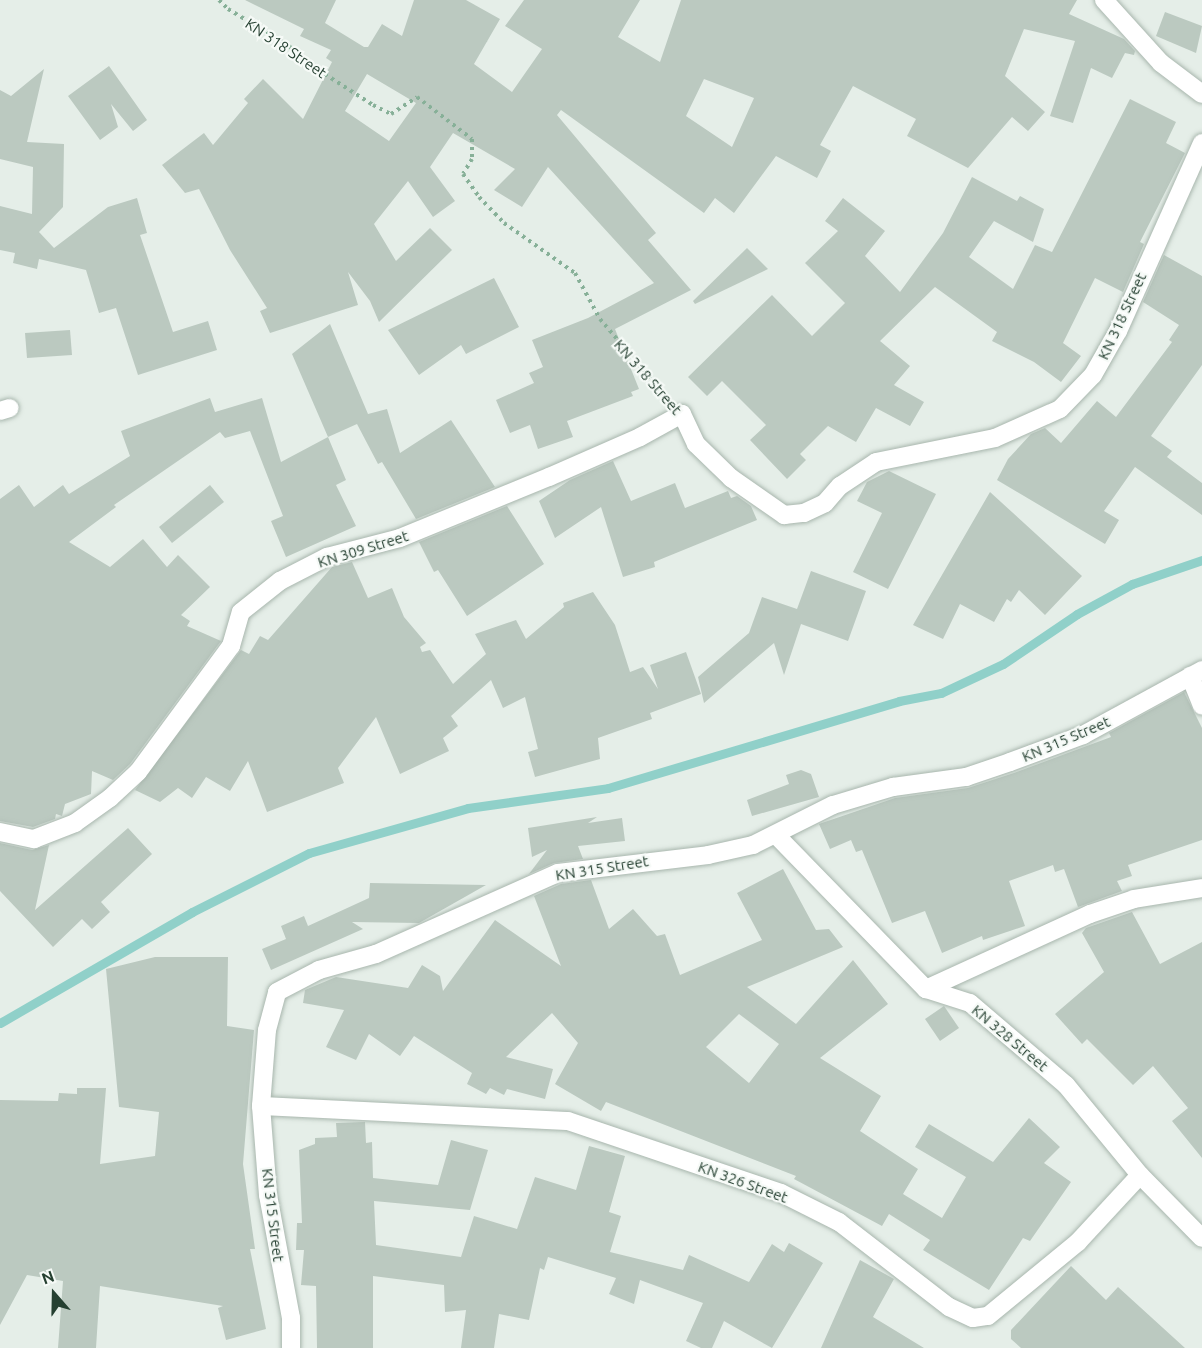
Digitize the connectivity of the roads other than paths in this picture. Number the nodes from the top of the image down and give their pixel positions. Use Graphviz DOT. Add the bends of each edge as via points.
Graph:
graph roads {
  1 [pos="1104,0"];
  2 [pos="1202,94"];
  3 [pos="1202,143"];
  4 [pos="682,414"];
  5 [pos="1196,673"];
  6 [pos="1202,706"];
  7 [pos="0,831"];
  8 [pos="776,835"];
  9 [pos="1202,888"];
  10 [pos="926,989"];
  11 [pos="261,1106"];
  12 [pos="1140,1175"];
  13 [pos="1202,1238"];
  14 [pos="291,1348"];
  1 -- 2 [label="street" via="1161,63"];
  3 -- 4 [label="street, KN 318 Street" via="1118,331 1093,375 1060,409 995,438 876,462 840,486 825,503 804,513 784,515 731,478 696,444"];
  4 -- 7 [label="street, KN 309 Street" via="549,477 400,538 327,557 280,580 241,612 231,646 138,772 110,798 75,823 34,839"];
  5 -- 6 [label="street"];
  5 -- 8 [label="street, KN 315 Street" via="1083,735 966,777 893,787 833,805"];
  8 -- 10 [label="street, KN 328 Street"];
  8 -- 11 [label="street, KN 315 Street" via="753,845 708,855 558,873 376,954 319,970 276,992 267,1030"];
  9 -- 10 [label="street" via="1134,899 1090,914"];
  10 -- 12 [label="street, KN 328 Street" via="970,1003 1066,1085"];
  11 -- 12 [label="street, KN 326 Street" via="568,1121 780,1193 839,1222 948,1307 973,1318 988,1316 1078,1242"];
  11 -- 14 [label="street, KN 315 Street" via="269,1205 291,1318"];
  12 -- 13 [label="street, KN 328 Street"];
}
